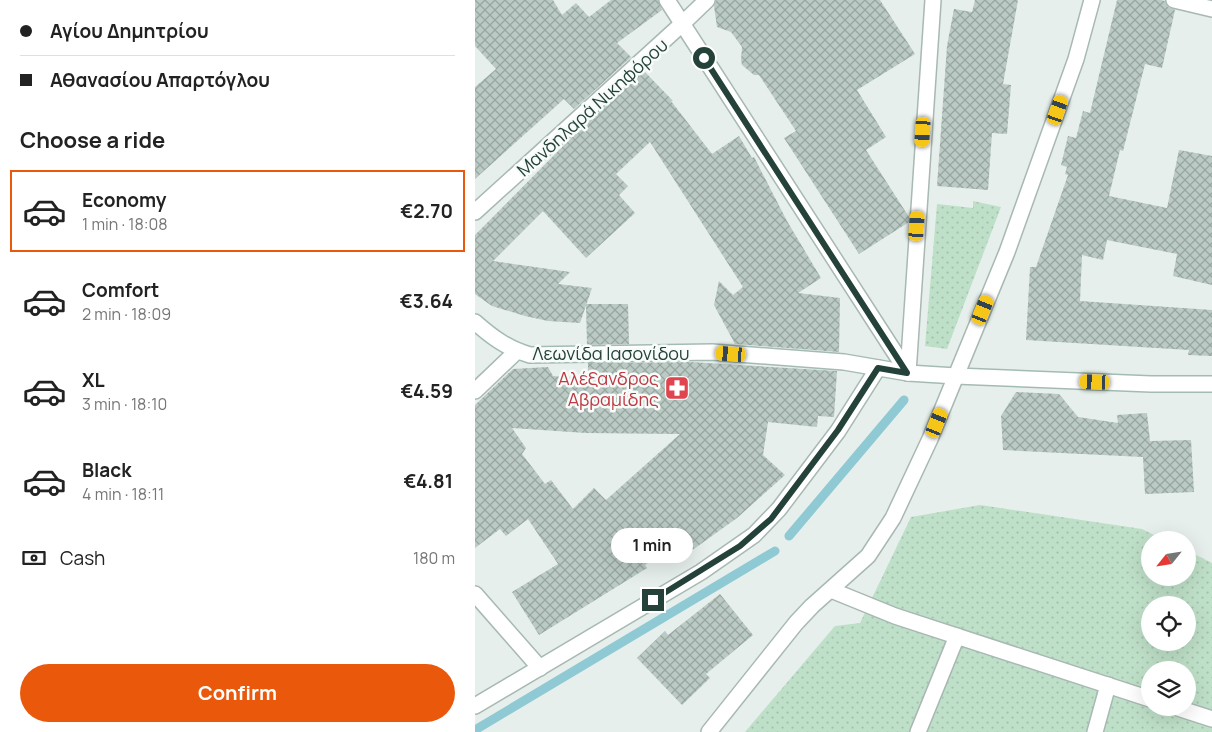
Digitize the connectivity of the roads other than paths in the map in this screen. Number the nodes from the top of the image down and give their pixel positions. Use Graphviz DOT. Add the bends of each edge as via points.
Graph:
graph roads {
  1 [pos="667,0"];
  2 [pos="707,0"];
  3 [pos="933,0"];
  4 [pos="1092,0"];
  5 [pos="1174,0"];
  6 [pos="1212,9"];
  7 [pos="683,24"];
  8 [pos="475,212"];
  9 [pos="475,322"];
  10 [pos="517,351"];
  11 [pos="878,368"];
  12 [pos="907,373"];
  13 [pos="956,376"];
  14 [pos="1212,384"];
  15 [pos="475,391"];
  16 [pos="831,590"];
  17 [pos="475,594"];
  18 [pos="957,636"];
  19 [pos="540,668"];
  20 [pos="1108,685"];
  21 [pos="1141,695"];
  22 [pos="475,706"];
  23 [pos="1196,714"];
  24 [pos="1212,720"];
  25 [pos="709,732"];
  26 [pos="918,732"];
  27 [pos="1095,732"];
  1 -- 7 [label="street"];
  2 -- 7 [label="street, Μανδηλαρά Νικηφόρου"];
  3 -- 12 [label="street"];
  4 -- 13 [label="street" via="1076,59 1040,161"];
  5 -- 6 [label="street"];
  7 -- 8 [label="street, Μανδηλαρά Νικηφόρου"];
  7 -- 12 [label="street"];
  9 -- 10 [label="street" via="496,340"];
  10 -- 11 [label="street, Λεωνίδα Ιασονίδου" via="530,355 712,352 844,362"];
  10 -- 15 [label="street, Λεωνίδα Ιασονίδου"];
  11 -- 12 [label="street, Λεωνίδα Ιασονίδου"];
  11 -- 19 [label="street" via="838,430 779,509 754,536 701,572"];
  12 -- 13 [label="street, Λεωνίδα Ιασονίδου"];
  13 -- 14 [label="street, Λεωνίδα Ιασονίδου"];
  13 -- 16 [label="street" via="906,494 889,525 868,556"];
  16 -- 18 [label="street"];
  16 -- 25 [label="street" via="790,630"];
  17 -- 19 [label="street"];
  18 -- 20 [label="street"];
  18 -- 26 [label="street"];
  19 -- 22 [label="street"];
  20 -- 21 [label="street"];
  20 -- 27 [label="street"];
  23 -- 24 [label="street"];
}
